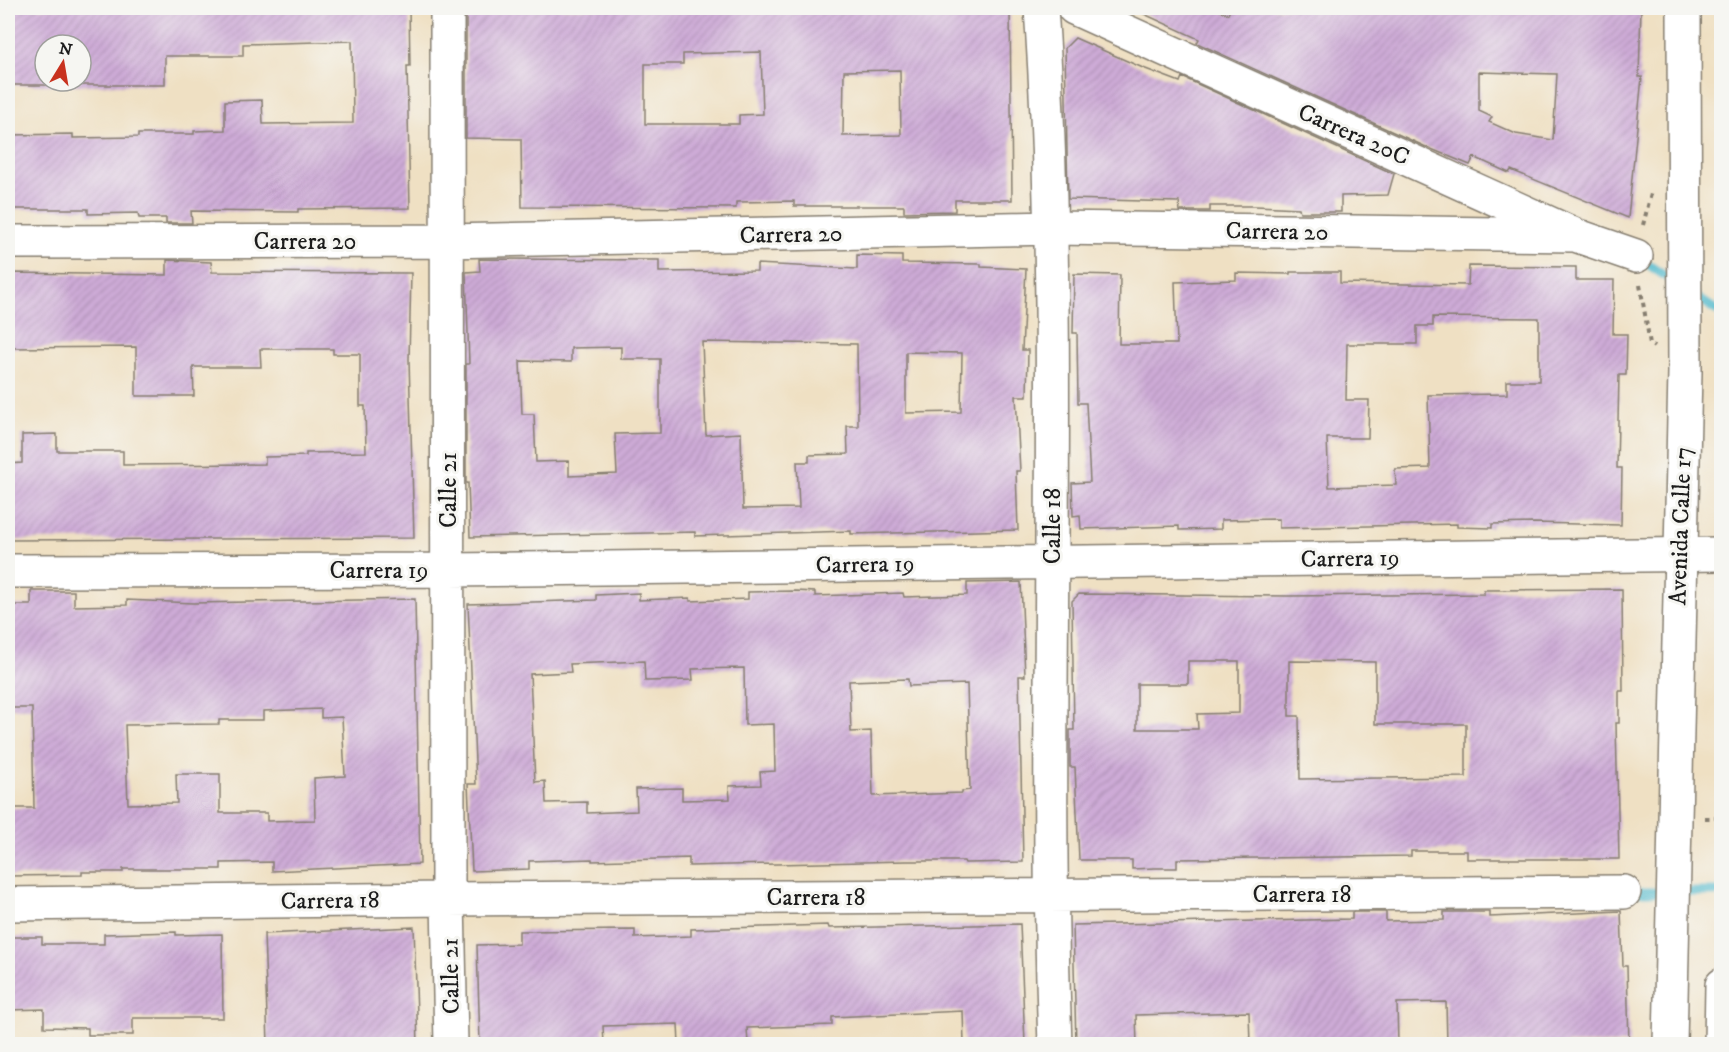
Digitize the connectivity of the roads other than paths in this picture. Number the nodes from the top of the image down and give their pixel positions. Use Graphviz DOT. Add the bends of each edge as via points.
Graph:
graph roads {
  1 [pos="447,8"];
  2 [pos="1041,8"];
  3 [pos="1074,8"];
  4 [pos="1684,8"];
  5 [pos="1052,228"];
  6 [pos="1575,235"];
  7 [pos="447,241"];
  8 [pos="8,242"];
  9 [pos="1636,256"];
  10 [pos="1679,554"];
  11 [pos="1722,554"];
  12 [pos="1052,562"];
  13 [pos="449,570"];
  14 [pos="8,571"];
  15 [pos="1624,892"];
  16 [pos="1049,896"];
  17 [pos="448,898"];
  18 [pos="8,904"];
  19 [pos="1722,985"];
  20 [pos="451,1044"];
  21 [pos="1055,1044"];
  22 [pos="1670,1044"];
  23 [pos="1721,1044"];
  1 -- 7 [label="street, Calle 21"];
  2 -- 5 [label="street, Calle 18"];
  3 -- 6 [label="street, Carrera 20C"];
  4 -- 10 [label="street, Avenida Calle 17"];
  5 -- 6 [label="street, Carrera 20"];
  5 -- 7 [label="street, Carrera 20"];
  5 -- 12 [label="street, Calle 18"];
  6 -- 9 [label="street, Carrera 20C"];
  7 -- 8 [label="street, Carrera 20"];
  7 -- 13 [label="street, Calle 21"];
  10 -- 11 [label="street, Carrera 19"];
  10 -- 12 [label="street, Carrera 19"];
  10 -- 22 [label="street, Avenida Calle 17"];
  12 -- 13 [label="street, Carrera 19"];
  12 -- 16 [label="street, Calle 18"];
  13 -- 14 [label="street, Carrera 19"];
  13 -- 17 [label="street, Calle 21"];
  15 -- 16 [label="street, Carrera 18"];
  16 -- 17 [label="street, Carrera 18"];
  16 -- 21 [label="street, Calle 18"];
  17 -- 18 [label="street, Carrera 18"];
  17 -- 20 [label="street, Calle 21"];
  19 -- 23 [label="street"];
}
